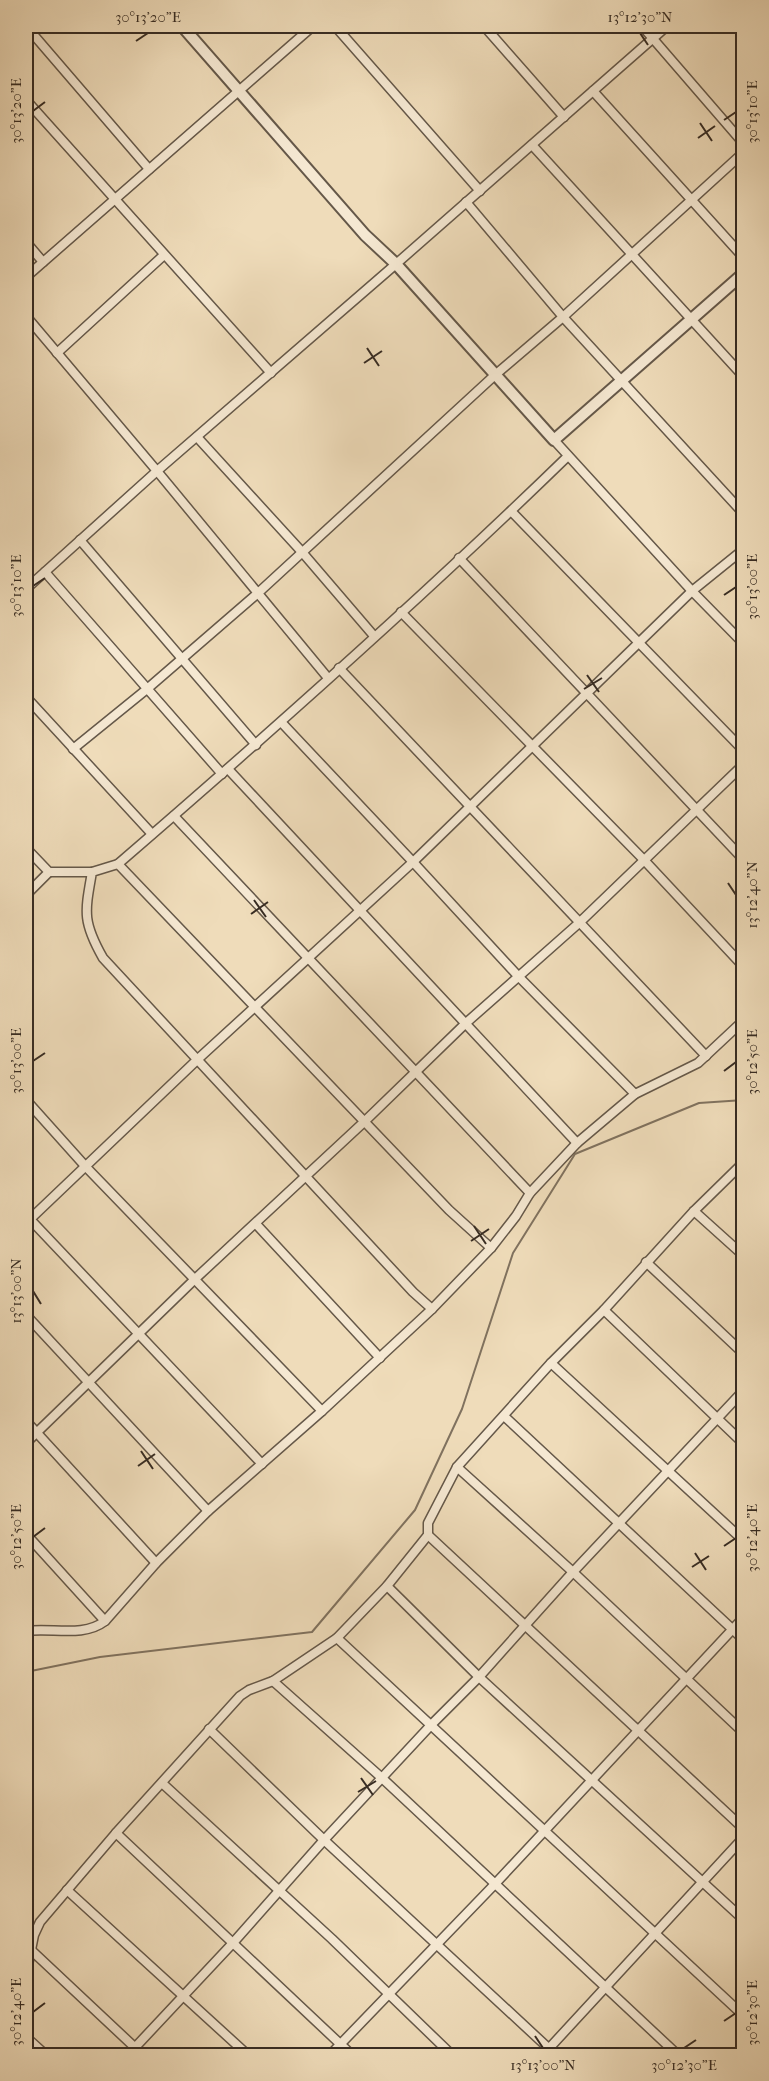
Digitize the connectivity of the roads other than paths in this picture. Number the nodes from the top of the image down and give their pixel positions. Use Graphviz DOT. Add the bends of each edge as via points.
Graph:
graph roads {
  1 [pos="26,26"];
  2 [pos="182,26"];
  3 [pos="313,26"];
  4 [pos="336,26"];
  5 [pos="484,26"];
  6 [pos="642,26"];
  7 [pos="667,26"];
  8 [pos="654,38"];
  9 [pos="238,91"];
  10 [pos="593,91"];
  11 [pos="26,100"];
  12 [pos="564,117"];
  13 [pos="744,144"];
  14 [pos="532,145"];
  15 [pos="744,152"];
  16 [pos="149,169"];
  17 [pos="480,191"];
  18 [pos="114,199"];
  19 [pos="691,200"];
  20 [pos="466,202"];
  21 [pos="26,242"];
  22 [pos="164,255"];
  23 [pos="631,255"];
  24 [pos="744,258"];
  25 [pos="43,262"];
  26 [pos="396,264"];
  27 [pos="744,273"];
  28 [pos="26,277"];
  29 [pos="26,316"];
  30 [pos="563,318"];
  31 [pos="690,320"];
  32 [pos="57,353"];
  33 [pos="271,373"];
  34 [pos="495,375"];
  35 [pos="744,377"];
  36 [pos="620,381"];
  37 [pos="197,437"];
  38 [pos="554,440"];
  39 [pos="568,456"];
  40 [pos="157,471"];
  41 [pos="511,511"];
  42 [pos="744,514"];
  43 [pos="80,540"];
  44 [pos="744,549"];
  45 [pos="302,552"];
  46 [pos="459,558"];
  47 [pos="45,572"];
  48 [pos="26,589"];
  49 [pos="692,591"];
  50 [pos="258,593"];
  51 [pos="401,612"];
  52 [pos="374,636"];
  53 [pos="638,644"];
  54 [pos="744,644"];
  55 [pos="182,658"];
  56 [pos="339,668"];
  57 [pos="328,678"];
  58 [pos="147,689"];
  59 [pos="586,694"];
  60 [pos="26,697"];
  61 [pos="282,723"];
  62 [pos="256,745"];
  63 [pos="532,747"];
  64 [pos="73,749"];
  65 [pos="744,751"];
  66 [pos="744,764"];
  67 [pos="225,772"];
  68 [pos="471,807"];
  69 [pos="696,810"];
  70 [pos="174,816"];
  71 [pos="152,834"];
  72 [pos="26,848"];
  73 [pos="644,860"];
  74 [pos="744,860"];
  75 [pos="413,862"];
  76 [pos="118,864"];
  77 [pos="49,872"];
  78 [pos="92,872"];
  79 [pos="26,895"];
  80 [pos="360,910"];
  81 [pos="579,923"];
  82 [pos="306,958"];
  83 [pos="744,967"];
  84 [pos="518,976"];
  85 [pos="254,1006"];
  86 [pos="744,1020"];
  87 [pos="466,1023"];
  88 [pos="706,1056"];
  89 [pos="198,1059"];
  90 [pos="416,1072"];
  91 [pos="635,1094"];
  92 [pos="26,1100"];
  93 [pos="364,1122"];
  94 [pos="577,1143"];
  95 [pos="744,1162"];
  96 [pos="86,1167"];
  97 [pos="306,1175"];
  98 [pos="530,1193"];
  99 [pos="694,1211"];
  100 [pos="27,1219"];
  101 [pos="256,1224"];
  102 [pos="491,1248"];
  103 [pos="744,1256"];
  104 [pos="646,1262"];
  105 [pos="195,1279"];
  106 [pos="432,1310"];
  107 [pos="604,1310"];
  108 [pos="26,1315"];
  109 [pos="138,1334"];
  110 [pos="744,1354"];
  111 [pos="380,1358"];
  112 [pos="551,1363"];
  113 [pos="88,1382"];
  114 [pos="744,1390"];
  115 [pos="322,1411"];
  116 [pos="504,1416"];
  117 [pos="716,1419"];
  118 [pos="26,1421"];
  119 [pos="37,1433"];
  120 [pos="26,1443"];
  121 [pos="744,1444"];
  122 [pos="262,1464"];
  123 [pos="457,1467"];
  124 [pos="668,1470"];
  125 [pos="208,1511"];
  126 [pos="618,1524"];
  127 [pos="26,1534"];
  128 [pos="428,1534"];
  129 [pos="744,1541"];
  130 [pos="156,1563"];
  131 [pos="573,1572"];
  132 [pos="387,1586"];
  133 [pos="744,1617"];
  134 [pos="105,1621"];
  135 [pos="526,1626"];
  136 [pos="732,1629"];
  137 [pos="26,1631"];
  138 [pos="337,1638"];
  139 [pos="744,1640"];
  140 [pos="479,1677"];
  141 [pos="685,1678"];
  142 [pos="273,1681"];
  143 [pos="431,1725"];
  144 [pos="208,1730"];
  145 [pos="638,1731"];
  146 [pos="744,1733"];
  147 [pos="382,1778"];
  148 [pos="593,1780"];
  149 [pos="162,1784"];
  150 [pos="744,1829"];
  151 [pos="544,1831"];
  152 [pos="116,1833"];
  153 [pos="744,1837"];
  154 [pos="324,1840"];
  155 [pos="703,1880"];
  156 [pos="494,1885"];
  157 [pos="68,1890"];
  158 [pos="280,1891"];
  159 [pos="744,1920"];
  160 [pos="655,1933"];
  161 [pos="232,1944"];
  162 [pos="437,1946"];
  163 [pos="31,1950"];
  164 [pos="26,1973"];
  165 [pos="605,1988"];
  166 [pos="387,1994"];
  167 [pos="185,1995"];
  168 [pos="744,2016"];
  169 [pos="26,2037"];
  170 [pos="340,2044"];
  171 [pos="135,2047"];
  172 [pos="549,2048"];
  173 [pos="47,2055"];
  174 [pos="127,2055"];
  175 [pos="144,2055"];
  176 [pos="249,2055"];
  177 [pos="329,2055"];
  178 [pos="353,2055"];
  179 [pos="453,2055"];
  180 [pos="542,2055"];
  181 [pos="557,2055"];
  182 [pos="679,2055"];
  1 -- 16 [label="street"];
  2 -- 9 [label="street"];
  3 -- 9 [label="street"];
  4 -- 17 [label="street"];
  5 -- 12 [label="street"];
  6 -- 8 [label="street"];
  7 -- 8 [label="street"];
  8 -- 10 [label="street"];
  8 -- 13 [label="street"];
  9 -- 16 [label="street"];
  9 -- 26 [label="street" via="365,236"];
  10 -- 12 [label="street"];
  10 -- 19 [label="street"];
  11 -- 18 [label="street"];
  12 -- 14 [label="street"];
  14 -- 17 [label="street"];
  14 -- 23 [label="street"];
  15 -- 19 [label="street"];
  16 -- 18 [label="street"];
  17 -- 20 [label="street"];
  18 -- 22 [label="street"];
  18 -- 25 [label="street"];
  19 -- 23 [label="street"];
  19 -- 24 [label="street"];
  20 -- 26 [label="street"];
  20 -- 30 [label="street"];
  21 -- 25 [label="street"];
  22 -- 32 [label="street"];
  22 -- 33 [label="street"];
  23 -- 30 [label="street"];
  23 -- 31 [label="street"];
  25 -- 28 [label="street"];
  26 -- 33 [label="street"];
  26 -- 34 [label="street"];
  27 -- 31 [label="street"];
  29 -- 32 [label="street"];
  30 -- 34 [label="street"];
  30 -- 36 [label="street"];
  31 -- 35 [label="street"];
  31 -- 36 [label="street"];
  32 -- 40 [label="street"];
  33 -- 37 [label="street"];
  34 -- 38 [label="street"];
  34 -- 45 [label="street"];
  36 -- 38 [label="street"];
  36 -- 42 [label="street"];
  37 -- 40 [label="street"];
  37 -- 45 [label="street"];
  38 -- 39 [label="street"];
  39 -- 41 [label="street"];
  39 -- 49 [label="street"];
  40 -- 43 [label="street"];
  40 -- 50 [label="street"];
  41 -- 46 [label="street"];
  41 -- 53 [label="street"];
  43 -- 47 [label="street"];
  43 -- 55 [label="street"];
  44 -- 49 [label="street"];
  45 -- 50 [label="street"];
  45 -- 52 [label="street"];
  46 -- 51 [label="street"];
  46 -- 59 [label="street"];
  47 -- 48 [label="street"];
  47 -- 58 [label="street"];
  49 -- 53 [label="street"];
  49 -- 54 [label="street"];
  50 -- 55 [label="street"];
  50 -- 57 [label="street"];
  51 -- 52 [label="street"];
  51 -- 63 [label="street"];
  52 -- 56 [label="street"];
  53 -- 59 [label="street"];
  53 -- 65 [label="street"];
  55 -- 58 [label="street"];
  55 -- 62 [label="street"];
  56 -- 57 [label="street"];
  56 -- 68 [label="street"];
  57 -- 61 [label="street"];
  58 -- 64 [label="street"];
  58 -- 67 [label="street"];
  59 -- 63 [label="street"];
  59 -- 69 [label="street"];
  60 -- 64 [label="street"];
  61 -- 62 [label="street"];
  61 -- 75 [label="street"];
  62 -- 67 [label="street"];
  63 -- 68 [label="street"];
  63 -- 73 [label="street"];
  64 -- 71 [label="street"];
  66 -- 69 [label="street"];
  67 -- 70 [label="street"];
  67 -- 80 [label="street"];
  68 -- 75 [label="street"];
  68 -- 81 [label="street"];
  69 -- 73 [label="street"];
  69 -- 74 [label="street"];
  70 -- 71 [label="street"];
  70 -- 82 [label="street"];
  71 -- 76 [label="street"];
  72 -- 77 [label="street"];
  73 -- 81 [label="street"];
  73 -- 83 [label="street"];
  75 -- 80 [label="street"];
  75 -- 84 [label="street"];
  76 -- 78 [label="street"];
  76 -- 85 [label="street"];
  77 -- 78 [label="street"];
  77 -- 79 [label="street"];
  78 -- 89 [label="street" via="85,911 90,935 103,958"];
  80 -- 82 [label="street"];
  80 -- 87 [label="street"];
  81 -- 84 [label="street"];
  81 -- 88 [label="street"];
  82 -- 85 [label="street"];
  82 -- 90 [label="street"];
  84 -- 87 [label="street"];
  84 -- 91 [label="street"];
  85 -- 89 [label="street"];
  85 -- 93 [label="street"];
  86 -- 88 [label="street"];
  87 -- 90 [label="street"];
  87 -- 94 [label="street"];
  88 -- 91 [label="street" via="698,1064"];
  89 -- 96 [label="street"];
  89 -- 97 [label="street"];
  90 -- 93 [label="street"];
  90 -- 98 [label="street"];
  91 -- 94 [label="street"];
  92 -- 96 [label="street"];
  93 -- 97 [label="street"];
  93 -- 102 [label="street"];
  94 -- 98 [label="street"];
  95 -- 99 [label="street"];
  96 -- 100 [label="street"];
  96 -- 105 [label="street"];
  97 -- 101 [label="street"];
  97 -- 106 [label="street"];
  98 -- 102 [label="street"];
  99 -- 103 [label="street"];
  99 -- 104 [label="street"];
  100 -- 109 [label="street"];
  101 -- 105 [label="street"];
  101 -- 111 [label="street"];
  102 -- 106 [label="street"];
  104 -- 107 [label="street"];
  104 -- 110 [label="street"];
  105 -- 109 [label="street"];
  105 -- 115 [label="street"];
  106 -- 111 [label="street"];
  107 -- 112 [label="street"];
  107 -- 117 [label="street"];
  108 -- 113 [label="street"];
  109 -- 113 [label="street"];
  109 -- 122 [label="street"];
  111 -- 115 [label="street"];
  112 -- 116 [label="street"];
  112 -- 124 [label="street"];
  113 -- 119 [label="street"];
  113 -- 125 [label="street"];
  114 -- 117 [label="street"];
  115 -- 122 [label="street"];
  116 -- 123 [label="street"];
  116 -- 126 [label="street"];
  117 -- 121 [label="street"];
  117 -- 124 [label="street"];
  118 -- 119 [label="street"];
  119 -- 120 [label="street"];
  119 -- 130 [label="street"];
  122 -- 125 [label="street"];
  123 -- 128 [label="street" via="428,1523"];
  123 -- 131 [label="street"];
  124 -- 126 [label="street"];
  124 -- 129 [label="street"];
  125 -- 130 [label="street"];
  126 -- 131 [label="street"];
  126 -- 136 [label="street"];
  127 -- 134 [label="street"];
  128 -- 132 [label="street"];
  128 -- 135 [label="street"];
  130 -- 134 [label="street"];
  131 -- 135 [label="street"];
  131 -- 141 [label="street"];
  132 -- 138 [label="street"];
  132 -- 140 [label="street"];
  133 -- 136 [label="street"];
  134 -- 137 [label="street" via="88,1630"];
  135 -- 140 [label="street"];
  135 -- 145 [label="street"];
  136 -- 139 [label="street"];
  136 -- 141 [label="street"];
  138 -- 142 [label="street"];
  138 -- 143 [label="street"];
  140 -- 143 [label="street"];
  140 -- 148 [label="street"];
  141 -- 145 [label="street"];
  141 -- 146 [label="street"];
  142 -- 144 [label="street" via="240,1696"];
  142 -- 147 [label="street"];
  143 -- 147 [label="street"];
  143 -- 151 [label="street"];
  144 -- 149 [label="street"];
  144 -- 154 [label="street"];
  145 -- 148 [label="street"];
  145 -- 150 [label="street"];
  147 -- 154 [label="street"];
  147 -- 156 [label="street"];
  148 -- 151 [label="street"];
  148 -- 155 [label="street"];
  149 -- 152 [label="street"];
  149 -- 158 [label="street"];
  151 -- 156 [label="street"];
  151 -- 160 [label="street"];
  152 -- 157 [label="street"];
  152 -- 161 [label="street"];
  153 -- 155 [label="street"];
  154 -- 158 [label="street"];
  154 -- 162 [label="street"];
  155 -- 159 [label="street"];
  155 -- 160 [label="street"];
  156 -- 162 [label="street"];
  156 -- 165 [label="street"];
  157 -- 163 [label="street" via="39,1922"];
  157 -- 167 [label="street"];
  158 -- 161 [label="street"];
  158 -- 166 [label="street"];
  160 -- 165 [label="street"];
  160 -- 168 [label="street"];
  161 -- 167 [label="street"];
  161 -- 170 [label="street"];
  162 -- 166 [label="street"];
  162 -- 172 [label="street"];
  163 -- 164 [label="street"];
  163 -- 171 [label="street"];
  165 -- 172 [label="street"];
  165 -- 182 [label="street"];
  166 -- 170 [label="street"];
  166 -- 179 [label="street"];
  167 -- 171 [label="street"];
  167 -- 176 [label="street"];
  169 -- 173 [label="street"];
  170 -- 177 [label="street"];
  170 -- 178 [label="street"];
  171 -- 174 [label="street"];
  171 -- 175 [label="street"];
  172 -- 180 [label="street"];
  172 -- 181 [label="street"];
}
